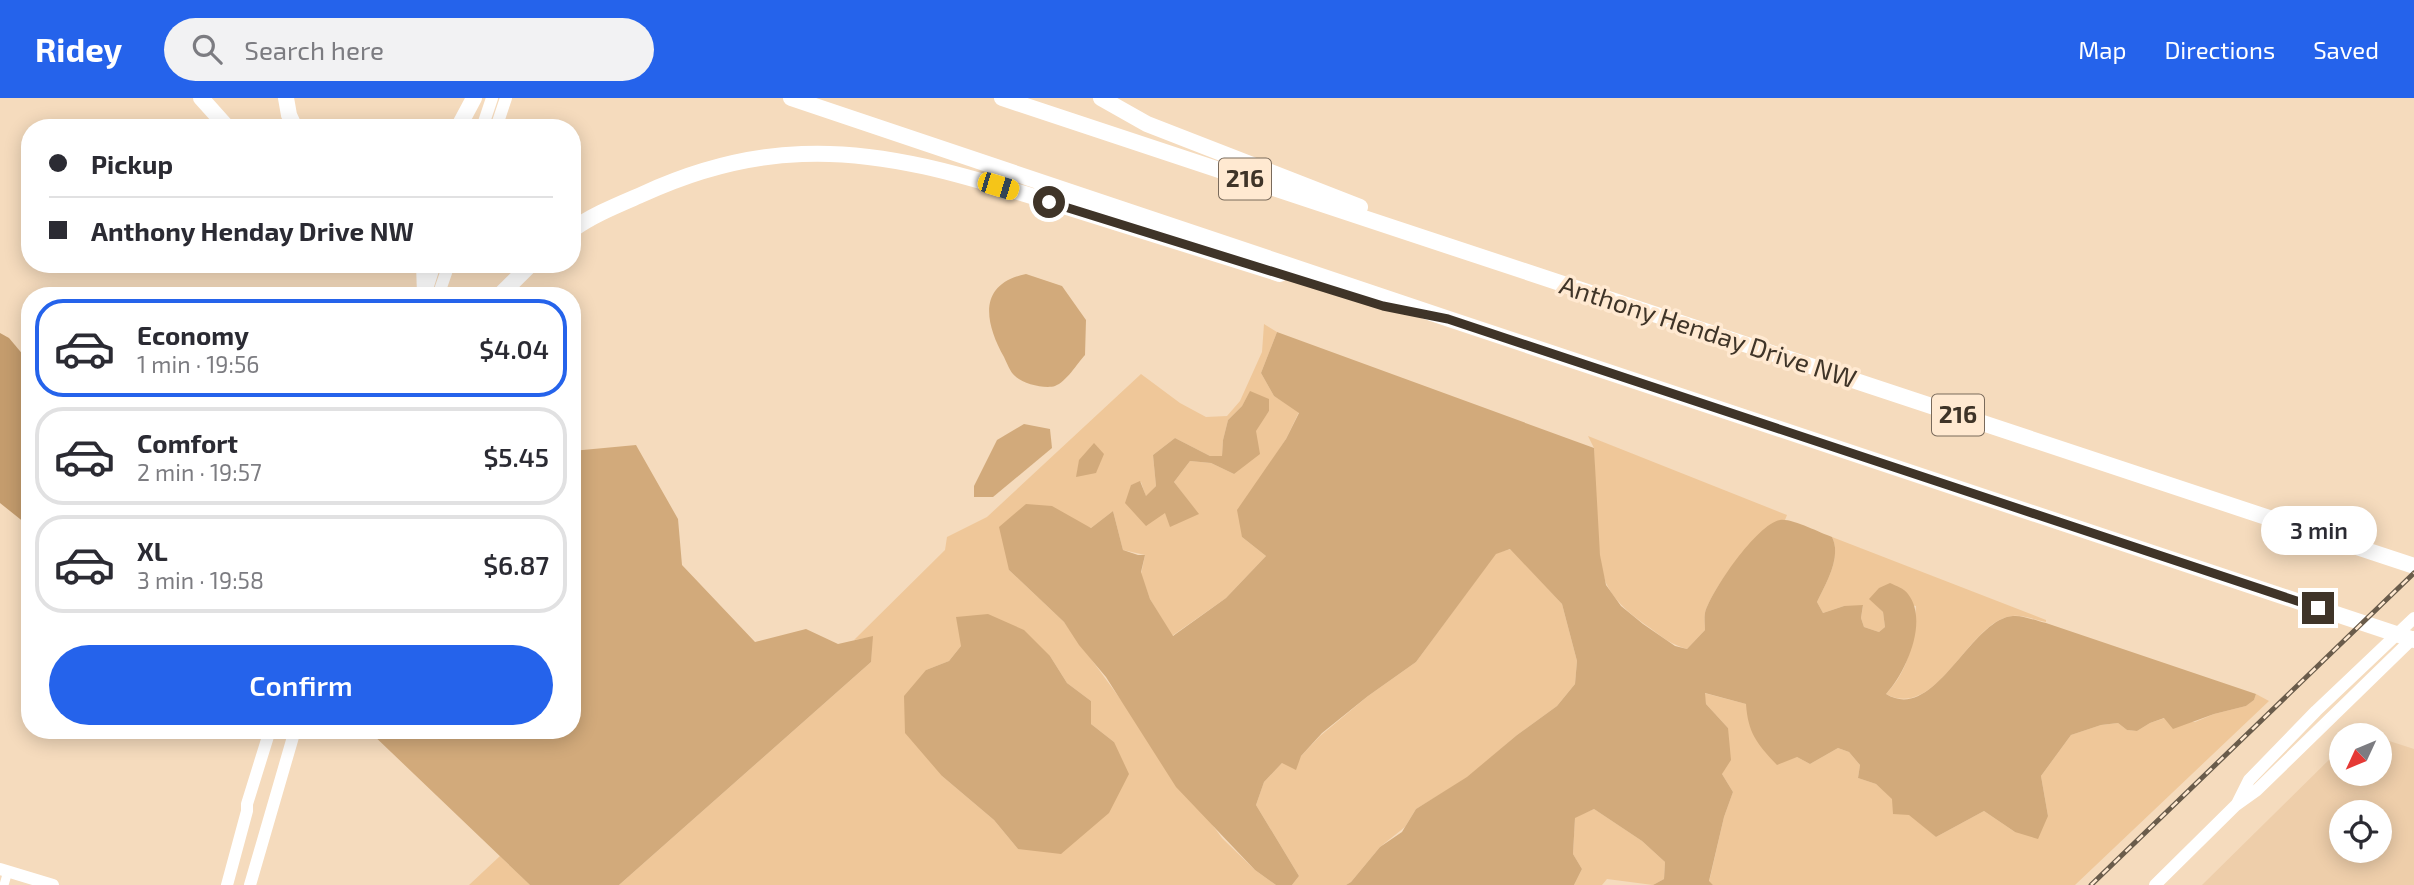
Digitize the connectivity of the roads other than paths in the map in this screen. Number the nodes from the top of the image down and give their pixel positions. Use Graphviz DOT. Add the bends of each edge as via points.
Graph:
graph roads {
  1 [pos="201,98"];
  2 [pos="286,98"];
  3 [pos="474,98"];
  4 [pos="492,98"];
  5 [pos="506,98"];
  6 [pos="791,98"];
  7 [pos="1002,98"];
  8 [pos="1101,98"];
  9 [pos="220,119"];
  10 [pos="291,119"];
  11 [pos="463,119"];
  12 [pos="485,119"];
  13 [pos="499,119"];
  14 [pos="581,226"];
  15 [pos="1489,260"];
  16 [pos="522,273"];
  17 [pos="508,287"];
  18 [pos="1448,319"];
  19 [pos="2414,566"];
  20 [pos="2414,618"];
  21 [pos="2414,638"];
  22 [pos="267,739"];
  23 [pos="292,739"];
  24 [pos="247,804"];
  25 [pos="2236,805"];
  26 [pos="4,870"];
  27 [pos="251,883"];
  28 [pos="2155,884"];
  29 [pos="4,885"];
  30 [pos="52,885"];
  31 [pos="219,885"];
  32 [pos="227,885"];
  1 -- 9 [label="highway"];
  2 -- 10 [label="highway"];
  3 -- 11 [label="highway"];
  4 -- 12 [label="main road"];
  5 -- 13 [label="main road"];
  6 -- 18 [label="highway"];
  7 -- 15 [label="highway, Anthony Henday Drive NW / 216"];
  8 -- 15 [label="highway" via="1147,124"];
  14 -- 18 [label="highway" via="670,181 729,164 804,154 883,160 972,178 1383,306"];
  15 -- 19 [label="highway, Anthony Henday Drive NW / 216"];
  16 -- 17 [label="highway"];
  18 -- 21 [label="highway"];
  20 -- 25 [label="main road" via="2249,780"];
  21 -- 25 [label="main road" via="2258,790"];
  22 -- 24 [label="main road"];
  23 -- 27 [label="main road"];
  24 -- 31 [label="main road"];
  24 -- 32 [label="main road"];
  25 -- 28 [label="main road"];
  26 -- 29 [label="street"];
  26 -- 30 [label="main road"];
}
